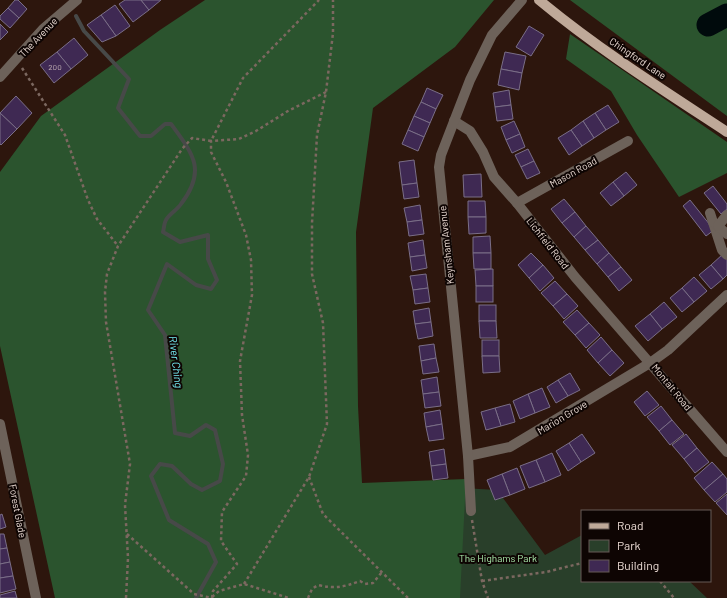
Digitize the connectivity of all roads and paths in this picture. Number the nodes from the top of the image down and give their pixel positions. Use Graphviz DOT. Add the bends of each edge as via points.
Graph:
graph roads {
  1 [pos="77,0"];
  2 [pos="319,0"];
  3 [pos="333,0"];
  4 [pos="522,0"];
  5 [pos="539,0"];
  6 [pos="16,60"];
  7 [pos="0,77"];
  8 [pos="326,92"];
  9 [pos="454,121"];
  10 [pos="727,132"];
  11 [pos="211,141"];
  12 [pos="628,141"];
  13 [pos="517,204"];
  14 [pos="727,215"];
  15 [pos="714,220"];
  16 [pos="727,234"];
  17 [pos="118,246"];
  18 [pos="727,255"];
  19 [pos="727,296"];
  20 [pos="650,363"];
  21 [pos="0,424"];
  22 [pos="727,452"];
  23 [pos="468,456"];
  24 [pos="309,477"];
  25 [pos="471,511"];
  26 [pos="127,534"];
  27 [pos="581,563"];
  28 [pos="382,572"];
  29 [pos="482,581"];
  30 [pos="661,582"];
  31 [pos="244,584"];
  32 [pos="211,597"];
  33 [pos="36,598"];
  34 [pos="126,598"];
  35 [pos="289,598"];
  36 [pos="308,598"];
  37 [pos="408,598"];
  38 [pos="488,598"];
  39 [pos="674,598"];
  1 -- 6 [label="street, The Avenue" via="43,29"];
  2 -- 11 [label="path" via="243,78"];
  3 -- 8 [label="path" via="333,33"];
  4 -- 9 [label="street, Keynsham Avenue" via="492,35"];
  5 -- 10 [label="main road, Chingford Lane" via="620,61"];
  6 -- 7 [label="street, The Avenue"];
  6 -- 17 [label="path" via="65,135 97,219"];
  8 -- 11 [label="path" via="288,110 239,139"];
  8 -- 24 [label="path" via="317,135 312,274 323,323 327,424"];
  9 -- 13 [label="street, Lichfield Road" via="470,131 494,177"];
  9 -- 23 [label="street, Keynsham Avenue" via="439,166"];
  11 -- 17 [label="path" via="192,138 182,149"];
  11 -- 32 [label="path" via="211,152 226,182 246,235 251,260 252,295 240,361 242,415 248,455 246,476 222,512 221,541 237,564 213,591"];
  12 -- 13 [label="street, Mason Road"];
  13 -- 20 [label="street, Lichfield Road"];
  14 -- 15 [label="street"];
  15 -- 16 [label="street"];
  15 -- 18 [label="street" via="722,250"];
  17 -- 26 [label="path" via="108,274 105,292 106,322 130,464 125,505"];
  19 -- 20 [label="street, Montalt Road" via="668,350"];
  20 -- 22 [label="street, Montalt Road"];
  20 -- 23 [label="street, Marion Grove" via="510,447"];
  21 -- 33 [label="street, Forest Glade"];
  23 -- 25 [label="street, Keynsham Avenue"];
  24 -- 28 [label="path" via="323,514"];
  24 -- 31 [label="path"];
  25 -- 29 [label="path"];
  26 -- 32 [label="path" via="194,594"];
  26 -- 34 [label="path"];
  27 -- 29 [label="path" via="546,572"];
  28 -- 36 [label="path" via="373,583 366,584 360,581 341,588 318,585 312,589"];
  28 -- 37 [label="path"];
  29 -- 38 [label="path"];
  30 -- 39 [label="path"];
  31 -- 32 [label="path" via="218,591"];
  31 -- 35 [label="path"];
}
